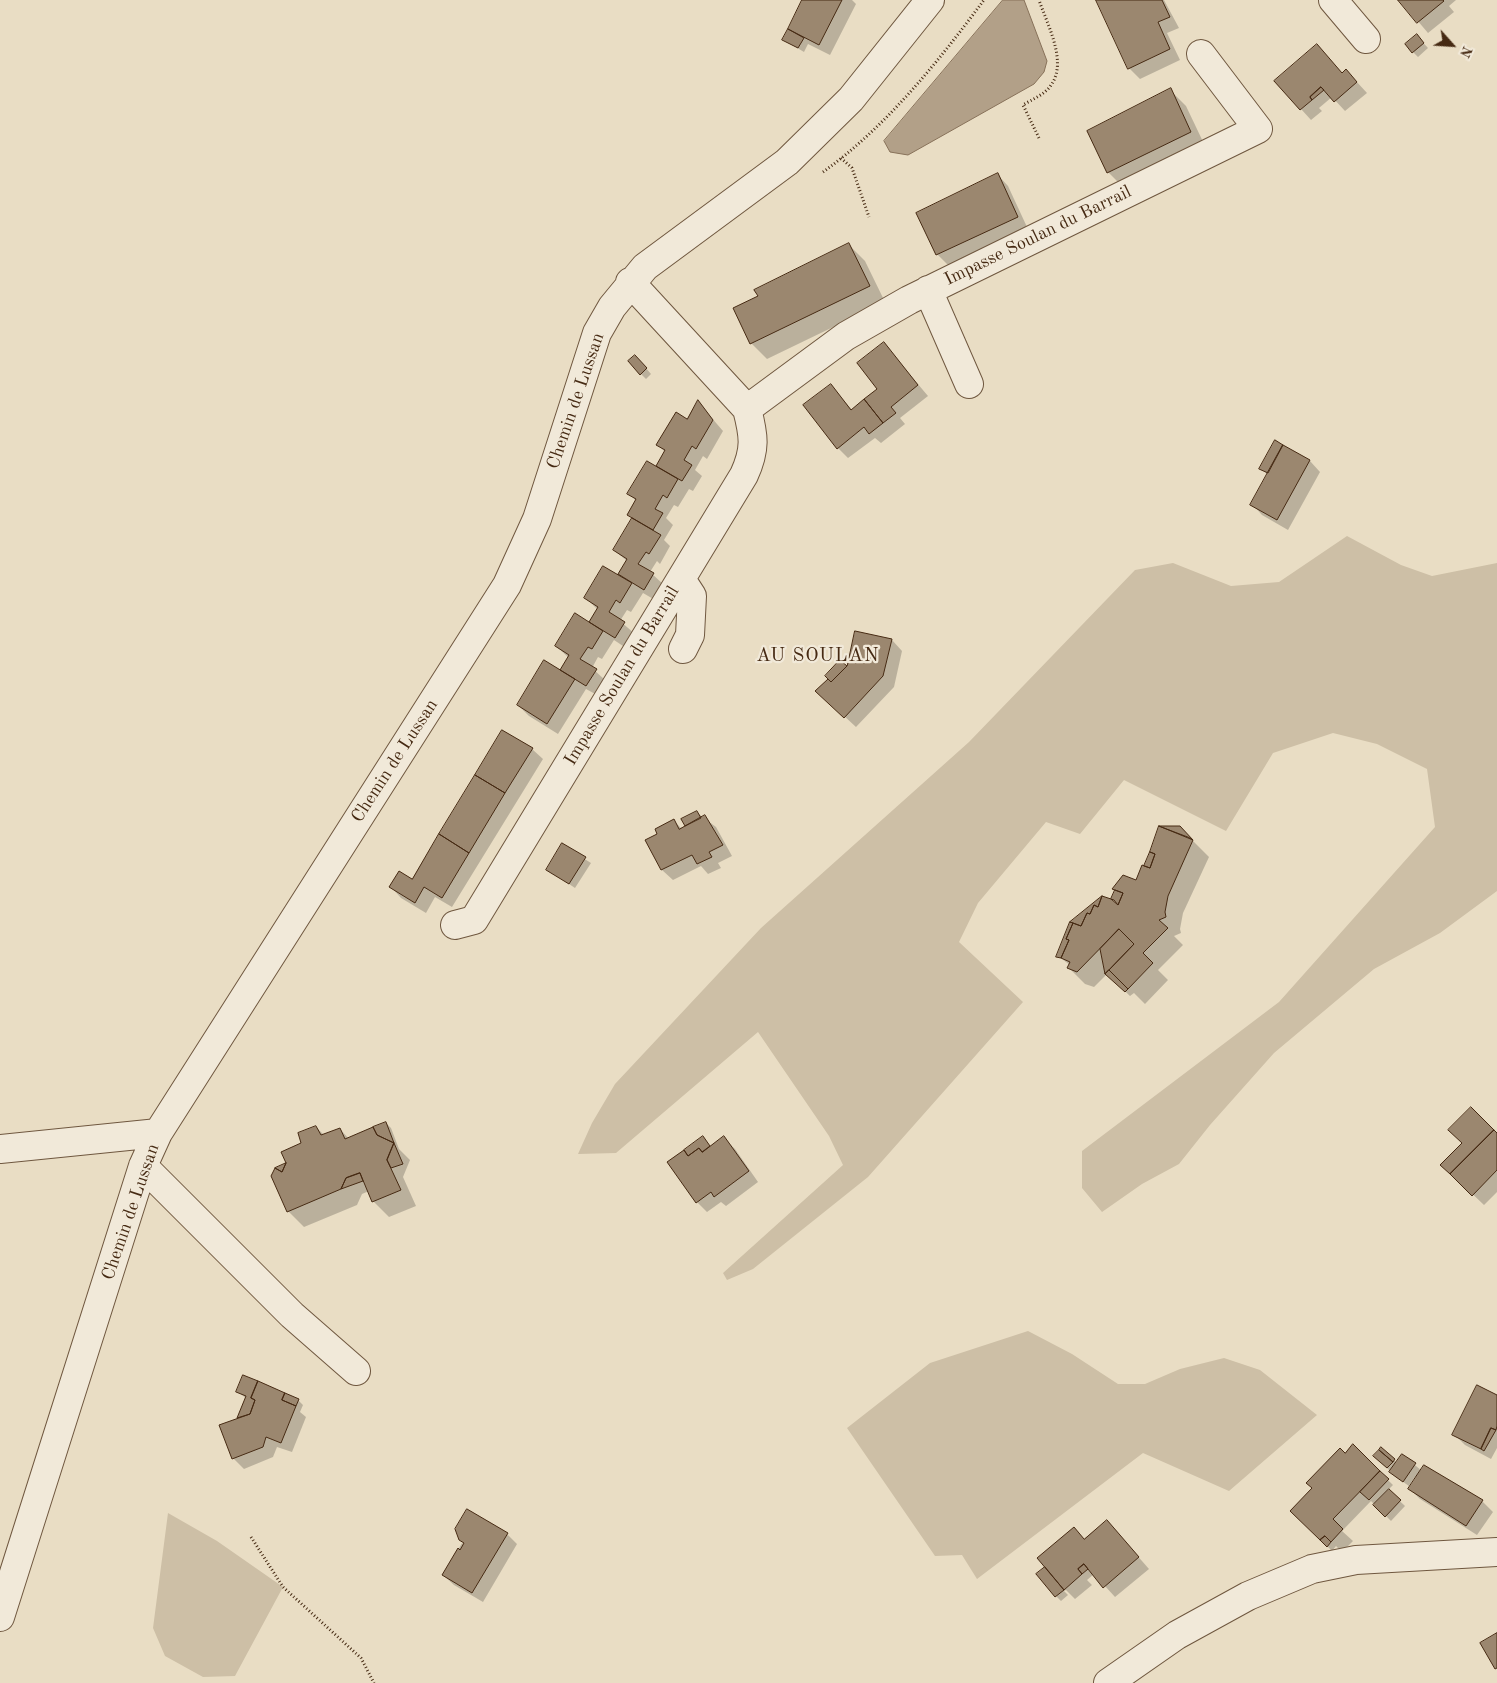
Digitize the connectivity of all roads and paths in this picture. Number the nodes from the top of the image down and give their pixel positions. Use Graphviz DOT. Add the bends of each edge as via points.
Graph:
graph roads {
  1 [pos="930,0"];
  2 [pos="1039,0"];
  3 [pos="1333,0"];
  4 [pos="1366,39"];
  5 [pos="1201,54"];
  6 [pos="1039,138"];
  7 [pos="841,158"];
  8 [pos="868,217"];
  9 [pos="630,282"];
  10 [pos="928,290"];
  11 [pos="968,384"];
  12 [pos="747,409"];
  13 [pos="681,578"];
  14 [pos="683,649"];
  15 [pos="455,925"];
  16 [pos="158,1133"];
  17 [pos="0,1149"];
  18 [pos="143,1166"];
  19 [pos="356,1371"];
  20 [pos="250,1536"];
  21 [pos="1497,1552"];
  22 [pos="0,1617"];
  23 [pos="374,1683"];
  24 [pos="1108,1683"];
  1 -- 9 [label="street, Chemin de Lussan" via="851,99 787,162 645,267"];
  2 -- 6 [label="path" via="1057,66 1051,87 1023,105"];
  3 -- 4 [label="street"];
  5 -- 10 [label="street, Impasse Soulan du Barrail" via="1258,129"];
  7 -- 8 [label="path" via="852,168"];
  9 -- 12 [label="street, Impasse Soulan du Barrail"];
  9 -- 16 [label="street, Chemin de Lussan" via="597,333 537,519 507,585"];
  10 -- 11 [label="street"];
  10 -- 12 [label="street, Impasse Soulan du Barrail" via="846,336"];
  12 -- 13 [label="street, Impasse Soulan du Barrail" via="754,437 748,466"];
  13 -- 14 [label="street" via="692,596 690,635"];
  13 -- 15 [label="street, Impasse Soulan du Barrail" via="474,920"];
  16 -- 17 [label="street"];
  16 -- 18 [label="street, Chemin de Lussan"];
  18 -- 19 [label="street" via="292,1316"];
  18 -- 22 [label="street, Chemin de Lussan"];
  20 -- 23 [label="path" via="283,1587 361,1658"];
  21 -- 24 [label="street" via="1356,1560 1312,1569 1248,1596 1177,1635"];
}
